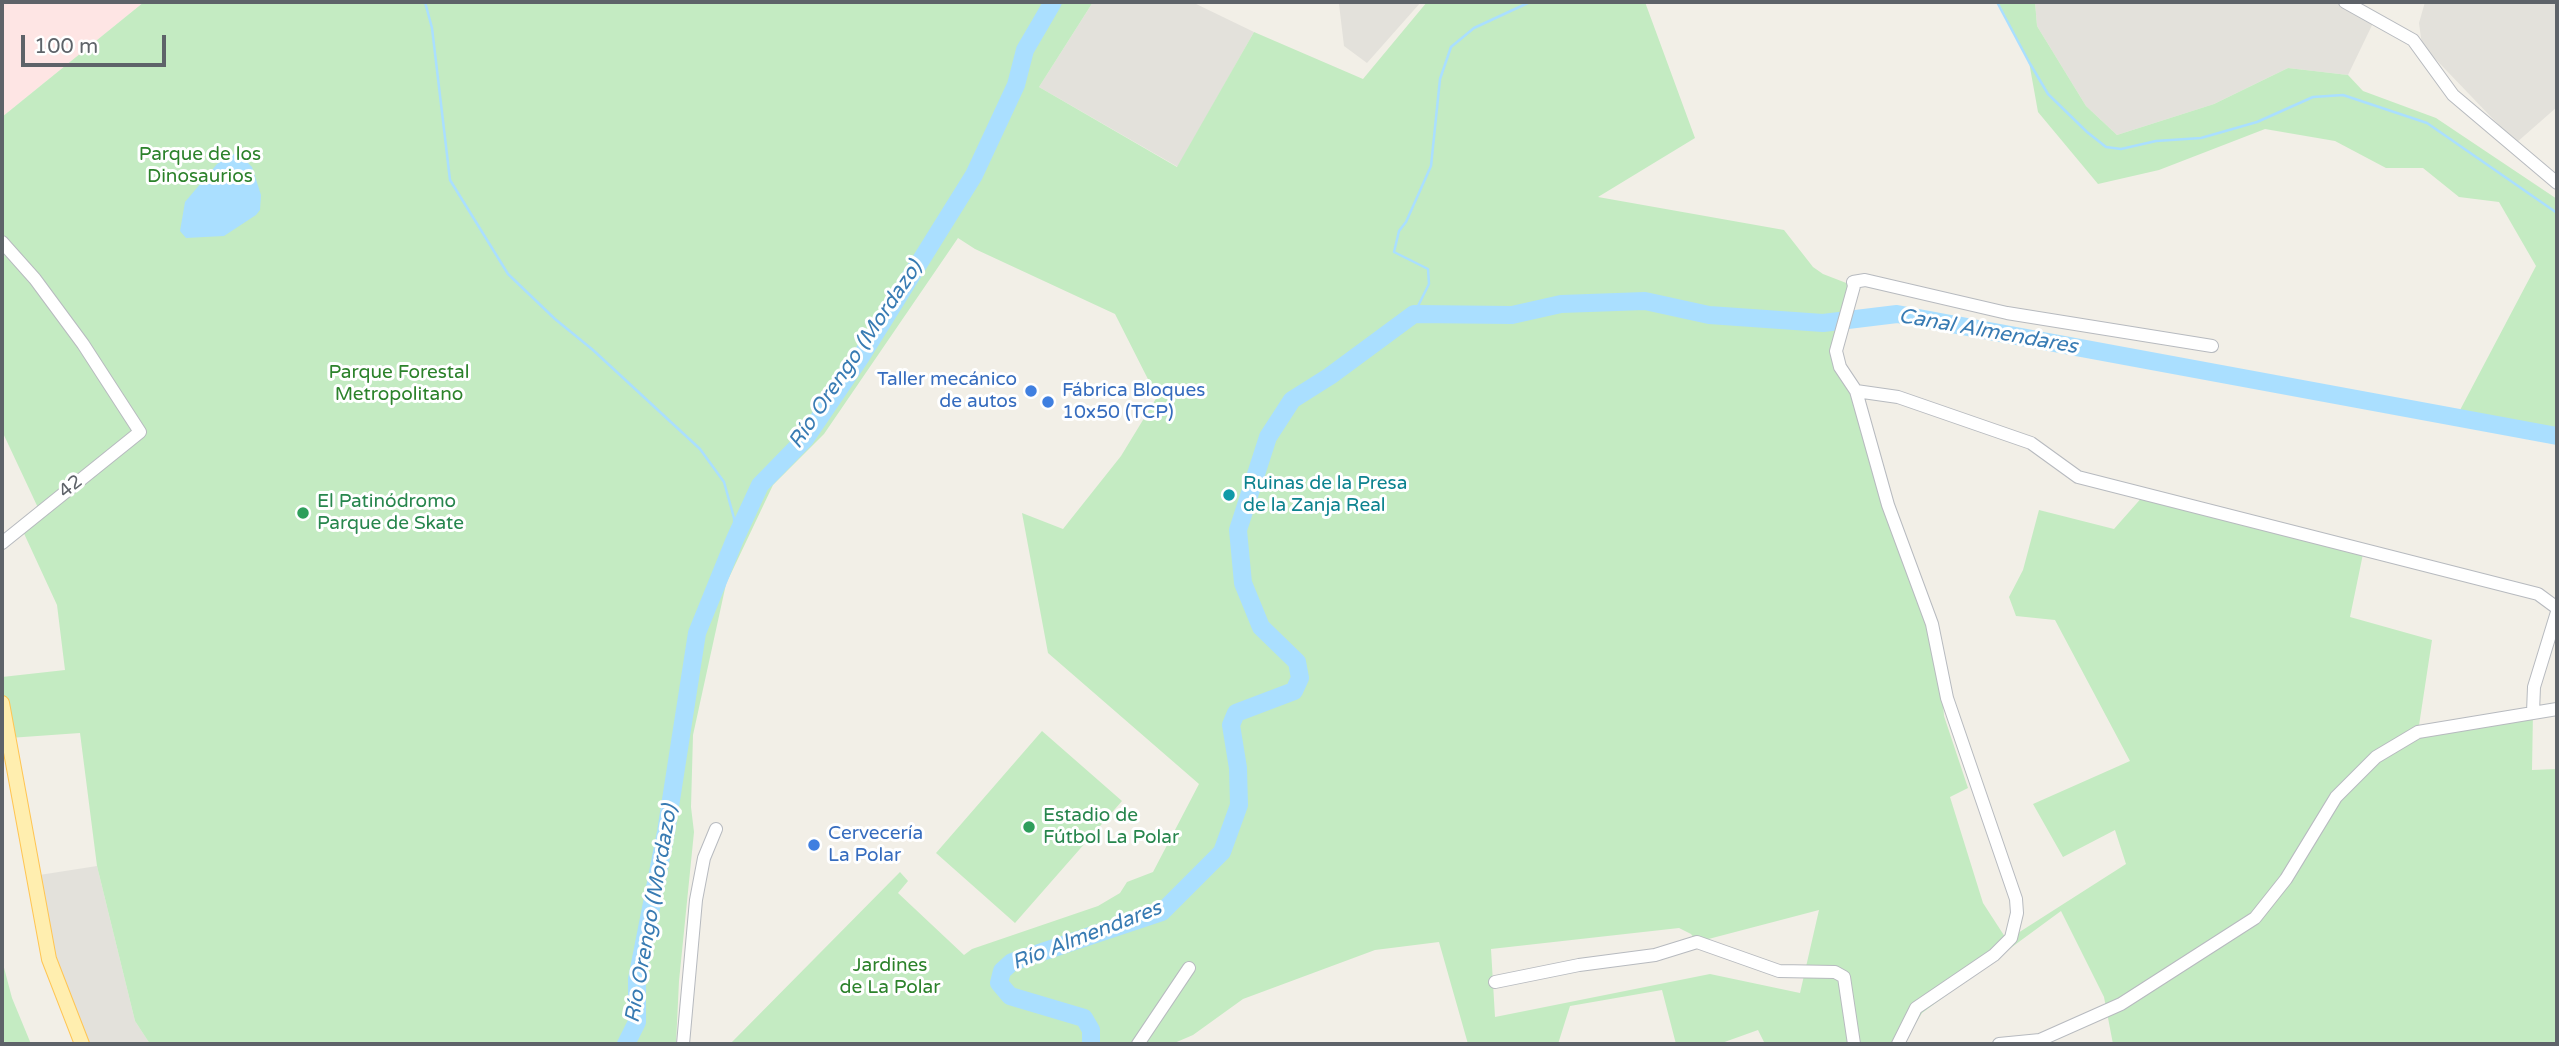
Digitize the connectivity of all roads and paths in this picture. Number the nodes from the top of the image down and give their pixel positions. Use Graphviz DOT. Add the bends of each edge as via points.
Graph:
graph roads {
  1 [pos="2344,2"];
  2 [pos="2557,183"];
  3 [pos="2,242"];
  4 [pos="2211,346"];
  5 [pos="1856,391"];
  6 [pos="2,543"];
  7 [pos="2557,610"];
  8 [pos="2,703"];
  9 [pos="2557,709"];
  10 [pos="2533,712"];
  11 [pos="716,829"];
  12 [pos="1189,968"];
  13 [pos="1494,982"];
  14 [pos="82,1044"];
  15 [pos="683,1044"];
  16 [pos="1138,1044"];
  17 [pos="1854,1044"];
  18 [pos="1898,1044"];
  19 [pos="1999,1044"];
  1 -- 2 [label="street" via="2413,40 2453,95"];
  3 -- 6 [label="street, 42" via="83,344 140,432"];
  4 -- 5 [label="street" via="2007,313 1865,280 1853,282 1836,351 1840,367"];
  5 -- 7 [label="street" via="1898,397 2032,443 2078,477 2538,594"];
  5 -- 18 [label="street" via="1888,505 1932,624 1947,698 2017,913 2011,938 1994,955 1916,1008"];
  7 -- 10 [label="street" via="2533,687"];
  8 -- 14 [label="main road" via="49,959"];
  9 -- 10 [label="street"];
  10 -- 19 [label="street" via="2418,732 2376,757 2336,797 2286,879 2255,918 2121,1004 2040,1040"];
  11 -- 15 [label="street" via="704,858 696,900"];
  12 -- 16 [label="street"];
  13 -- 17 [label="street" via="1655,955 1697,942 1779,971 1835,972 1844,977"];
}
